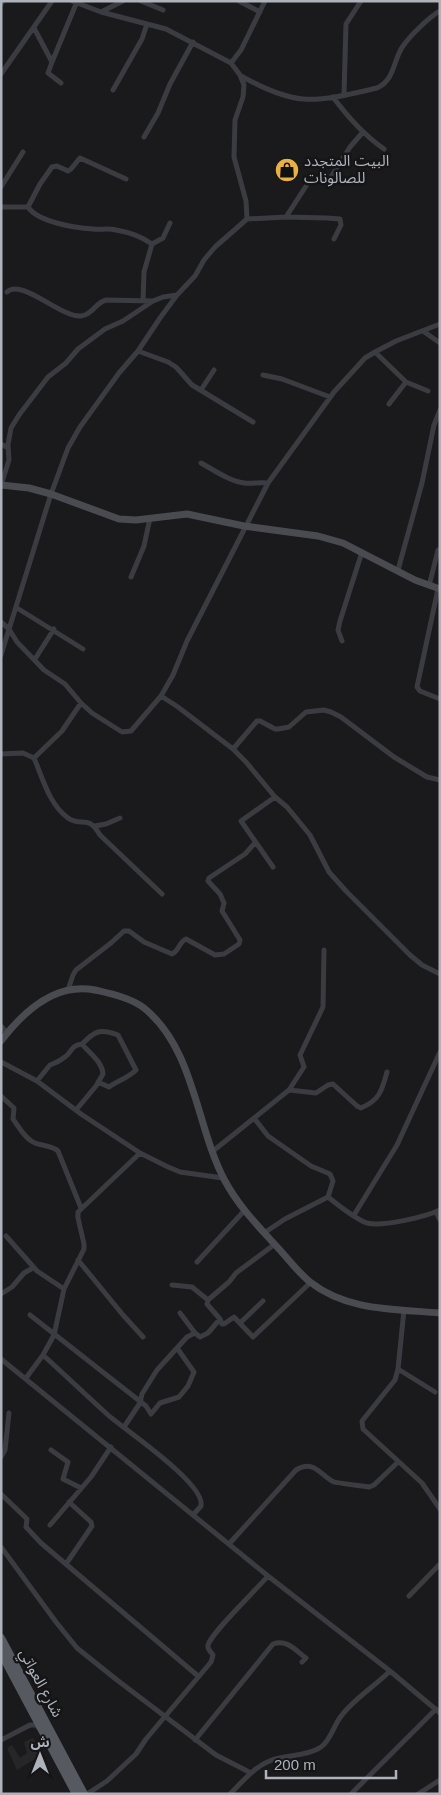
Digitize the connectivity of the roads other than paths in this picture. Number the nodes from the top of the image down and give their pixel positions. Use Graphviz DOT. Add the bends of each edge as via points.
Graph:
graph roads {
  1 [pos="52,1"];
  2 [pos="123,1"];
  3 [pos="141,1"];
  4 [pos="239,1"];
  5 [pos="265,1"];
  6 [pos="361,1"];
  7 [pos="74,3"];
  8 [pos="163,10"];
  9 [pos="440,11"];
  10 [pos="101,12"];
  11 [pos="260,12"];
  12 [pos="147,24"];
  13 [pos="34,28"];
  14 [pos="193,42"];
  15 [pos="52,62"];
  16 [pos="231,63"];
  17 [pos="1,74"];
  18 [pos="240,75"];
  19 [pos="61,83"];
  20 [pos="113,90"];
  21 [pos="344,94"];
  22 [pos="333,97"];
  23 [pos="363,132"];
  24 [pos="144,136"];
  25 [pos="384,149"];
  26 [pos="23,152"];
  27 [pos="331,177"];
  28 [pos="126,180"];
  29 [pos="308,183"];
  30 [pos="1,187"];
  31 [pos="1,207"];
  32 [pos="28,207"];
  33 [pos="286,217"];
  34 [pos="247,219"];
  35 [pos="170,223"];
  36 [pos="334,239"];
  37 [pos="152,244"];
  38 [pos="7,292"];
  39 [pos="177,295"];
  40 [pos="143,301"];
  41 [pos="153,302"];
  42 [pos="440,324"];
  43 [pos="423,331"];
  44 [pos="440,343"];
  45 [pos="138,350"];
  46 [pos="375,352"];
  47 [pos="214,370"];
  48 [pos="263,375"];
  49 [pos="406,382"];
  50 [pos="201,390"];
  51 [pos="428,391"];
  52 [pos="330,397"];
  53 [pos="389,404"];
  54 [pos="440,410"];
  55 [pos="253,422"];
  56 [pos="1,444"];
  57 [pos="8,448"];
  58 [pos="200,464"];
  59 [pos="268,483"];
  60 [pos="1,485"];
  61 [pos="51,494"];
  62 [pos="150,518"];
  63 [pos="244,526"];
  64 [pos="438,550"];
  65 [pos="362,552"];
  66 [pos="398,570"];
  67 [pos="131,577"];
  68 [pos="429,586"];
  69 [pos="439,589"];
  70 [pos="17,608"];
  71 [pos="1,622"];
  72 [pos="9,629"];
  73 [pos="54,629"];
  74 [pos="342,641"];
  75 [pos="83,649"];
  76 [pos="1,655"];
  77 [pos="35,659"];
  78 [pos="160,696"];
  79 [pos="440,699"];
  80 [pos="81,703"];
  81 [pos="233,749"];
  82 [pos="1,754"];
  83 [pos="34,758"];
  84 [pos="440,780"];
  85 [pos="275,797"];
  86 [pos="120,818"];
  87 [pos="94,826"];
  88 [pos="255,843"];
  89 [pos="273,868"];
  90 [pos="162,894"];
  91 [pos="324,950"];
  92 [pos="440,974"];
  93 [pos="68,990"];
  94 [pos="1,1026"];
  95 [pos="8,1033"];
  96 [pos="1,1041"];
  97 [pos="82,1044"];
  98 [pos="440,1052"];
  99 [pos="1,1062"];
  100 [pos="387,1072"];
  101 [pos="37,1081"];
  102 [pos="98,1082"];
  103 [pos="289,1090"];
  104 [pos="1,1096"];
  105 [pos="76,1110"];
  106 [pos="254,1118"];
  107 [pos="213,1151"];
  108 [pos="140,1153"];
  109 [pos="223,1178"];
  110 [pos="328,1197"];
  111 [pos="81,1208"];
  112 [pos="244,1211"];
  113 [pos="438,1211"];
  114 [pos="354,1215"];
  115 [pos="440,1220"];
  116 [pos="264,1233"];
  117 [pos="6,1236"];
  118 [pos="275,1244"];
  119 [pos="78,1260"];
  120 [pos="197,1262"];
  121 [pos="33,1268"];
  122 [pos="311,1282"];
  123 [pos="172,1285"];
  124 [pos="64,1289"];
  125 [pos="2,1291"];
  126 [pos="208,1300"];
  127 [pos="263,1301"];
  128 [pos="404,1310"];
  129 [pos="180,1313"];
  130 [pos="440,1313"];
  131 [pos="30,1315"];
  132 [pos="220,1320"];
  133 [pos="240,1323"];
  134 [pos="195,1334"];
  135 [pos="54,1335"];
  136 [pos="143,1337"];
  137 [pos="177,1348"];
  138 [pos="43,1355"];
  139 [pos="1,1358"];
  140 [pos="398,1369"];
  141 [pos="26,1378"];
  142 [pos="435,1392"];
  143 [pos="140,1403"];
  144 [pos="9,1413"];
  145 [pos="124,1427"];
  146 [pos="111,1447"];
  147 [pos="3,1450"];
  148 [pos="51,1450"];
  149 [pos="1,1457"];
  150 [pos="398,1462"];
  151 [pos="81,1488"];
  152 [pos="1,1494"];
  153 [pos="69,1502"];
  154 [pos="440,1509"];
  155 [pos="193,1515"];
  156 [pos="50,1525"];
  157 [pos="229,1544"];
  158 [pos="1,1547"];
  159 [pos="66,1564"];
  160 [pos="440,1564"];
  161 [pos="268,1576"];
  162 [pos="409,1596"];
  163 [pos="1,1638"];
  164 [pos="1,1653"];
  165 [pos="302,1662"];
  166 [pos="390,1671"];
  167 [pos="198,1676"];
  168 [pos="21,1682"];
  169 [pos="438,1711"];
  170 [pos="166,1716"];
  171 [pos="43,1729"];
  172 [pos="1,1740"];
  173 [pos="195,1740"];
  174 [pos="251,1774"];
  175 [pos="440,1780"];
  176 [pos="76,1794"];
  177 [pos="86,1794"];
  178 [pos="230,1794"];
  179 [pos="350,1794"];
  180 [pos="418,1794"];
  1 -- 13 [label="street"];
  2 -- 10 [label="street"];
  3 -- 8 [label="street"];
  4 -- 11 [label="street"];
  5 -- 11 [label="street"];
  6 -- 21 [label="street" via="346,24"];
  7 -- 10 [label="street"];
  7 -- 15 [label="street"];
  9 -- 21 [label="street" via="402,46 383,86"];
  10 -- 12 [label="street"];
  11 -- 16 [label="street" via="242,50"];
  12 -- 14 [label="street"];
  12 -- 20 [label="street"];
  13 -- 15 [label="street"];
  13 -- 17 [label="street"];
  14 -- 16 [label="street"];
  14 -- 24 [label="street"];
  15 -- 19 [label="street" via="48,72"];
  16 -- 18 [label="street"];
  18 -- 22 [label="street" via="289,96 303,99"];
  18 -- 34 [label="street" via="244,85 236,120 234,157 246,201"];
  21 -- 22 [label="street"];
  22 -- 23 [label="street"];
  23 -- 25 [label="street"];
  23 -- 27 [label="street"];
  26 -- 30 [label="street"];
  28 -- 32 [label="street" via="80,158 68,170 52,167"];
  29 -- 33 [label="street"];
  31 -- 32 [label="street"];
  32 -- 37 [label="street" via="45,220 94,230 114,229"];
  33 -- 34 [label="street"];
  33 -- 36 [label="street" via="340,220"];
  34 -- 39 [label="street" via="215,247"];
  35 -- 37 [label="street" via="163,238"];
  37 -- 40 [label="street" via="144,272"];
  38 -- 40 [label="street" via="14,288 35,295 73,316 88,315 101,301"];
  39 -- 41 [label="street"];
  39 -- 45 [label="street"];
  40 -- 41 [label="street"];
  41 -- 57 [label="street" via="78,349 48,377 11,428"];
  42 -- 43 [label="street"];
  43 -- 44 [label="street"];
  43 -- 46 [label="street"];
  45 -- 50 [label="street" via="176,367"];
  45 -- 61 [label="street" via="80,428 68,448"];
  46 -- 49 [label="street"];
  46 -- 52 [label="street" via="365,358"];
  47 -- 50 [label="street"];
  48 -- 52 [label="street"];
  49 -- 51 [label="street"];
  49 -- 53 [label="street"];
  50 -- 55 [label="street"];
  52 -- 59 [label="street"];
  54 -- 66 [label="street"];
  56 -- 57 [label="street"];
  57 -- 60 [label="street"];
  58 -- 59 [label="street" via="245,484"];
  59 -- 63 [label="street"];
  60 -- 61 [label="street"];
  61 -- 62 [label="street" via="119,519"];
  61 -- 70 [label="street"];
  62 -- 63 [label="street" via="187,514"];
  62 -- 67 [label="street" via="144,546"];
  63 -- 65 [label="street" via="318,536"];
  63 -- 78 [label="street"];
  64 -- 68 [label="street"];
  65 -- 66 [label="street"];
  65 -- 74 [label="street" via="340,621 338,630"];
  66 -- 68 [label="street"];
  68 -- 69 [label="street"];
  69 -- 79 [label="street" via="417,687"];
  70 -- 72 [label="street"];
  70 -- 73 [label="street"];
  71 -- 72 [label="street"];
  72 -- 76 [label="street"];
  72 -- 77 [label="street" via="16,642"];
  73 -- 75 [label="street"];
  73 -- 77 [label="street"];
  77 -- 80 [label="street" via="44,670 65,684"];
  78 -- 80 [label="street" via="126,733"];
  78 -- 81 [label="street"];
  80 -- 83 [label="street" via="62,731"];
  81 -- 84 [label="street" via="257,721 275,729 287,728 306,712 324,710 341,717 394,758 427,777"];
  81 -- 85 [label="street"];
  82 -- 83 [label="street" via="23,753"];
  83 -- 87 [label="street" via="54,805 72,820 89,822"];
  85 -- 88 [label="street" via="242,820"];
  85 -- 92 [label="street" via="310,835 329,872 346,891 410,955"];
  86 -- 87 [label="street"];
  87 -- 90 [label="street"];
  88 -- 89 [label="street"];
  88 -- 93 [label="street" via="245,854 209,878 220,894 224,903 222,911 240,940 239,944 224,954 215,955 186,939 172,954 124,931 76,970"];
  91 -- 103 [label="street" via="323,1007 300,1055 304,1067"];
  93 -- 95 [label="street" via="29,1009"];
  93 -- 107 [label="street" via="91,989 116,994 143,1007 163,1026 178,1052"];
  94 -- 95 [label="street"];
  95 -- 96 [label="street"];
  97 -- 101 [label="street" via="72,1047 65,1057 50,1065"];
  97 -- 102 [label="street" via="102,1069"];
  97 -- 102 [label="street" via="92,1034 105,1030 118,1035 136,1070 128,1078 109,1087"];
  98 -- 114 [label="street" via="398,1145"];
  99 -- 101 [label="street"];
  100 -- 103 [label="street" via="382,1092 361,1108 333,1084 316,1093"];
  101 -- 105 [label="street"];
  102 -- 105 [label="street"];
  103 -- 106 [label="street"];
  104 -- 111 [label="street" via="14,1108 13,1119 32,1142 58,1151"];
  105 -- 108 [label="street"];
  106 -- 107 [label="street"];
  106 -- 110 [label="street" via="268,1136 311,1166 330,1174 333,1181"];
  107 -- 109 [label="street"];
  108 -- 109 [label="street" via="180,1172"];
  108 -- 111 [label="street"];
  109 -- 112 [label="street"];
  110 -- 114 [label="street"];
  110 -- 116 [label="street"];
  111 -- 119 [label="street" via="78,1218 84,1244"];
  112 -- 116 [label="street"];
  112 -- 120 [label="street"];
  113 -- 114 [label="street" via="377,1224"];
  113 -- 115 [label="street"];
  116 -- 118 [label="street"];
  117 -- 121 [label="street"];
  118 -- 122 [label="street"];
  118 -- 126 [label="street" via="236,1273"];
  119 -- 124 [label="street"];
  119 -- 136 [label="street"];
  121 -- 124 [label="street"];
  121 -- 125 [label="street" via="12,1287"];
  122 -- 128 [label="street" via="329,1295 357,1305"];
  122 -- 133 [label="street" via="256,1336 252,1336"];
  123 -- 126 [label="street" via="192,1287"];
  124 -- 135 [label="street"];
  126 -- 132 [label="street" via="207,1304"];
  127 -- 133 [label="street"];
  128 -- 130 [label="street"];
  128 -- 140 [label="street"];
  129 -- 134 [label="street"];
  131 -- 135 [label="street"];
  132 -- 133 [label="street" via="224,1324 234,1317"];
  132 -- 134 [label="street" via="203,1336"];
  134 -- 137 [label="street" via="186,1337"];
  135 -- 138 [label="street"];
  135 -- 143 [label="street"];
  137 -- 143 [label="street" via="154,1375"];
  137 -- 143 [label="street" via="194,1372 188,1386 180,1397 160,1403 152,1414"];
  138 -- 141 [label="street"];
  138 -- 145 [label="street"];
  139 -- 141 [label="street"];
  140 -- 142 [label="street"];
  140 -- 150 [label="street" via="390,1388 361,1425"];
  141 -- 146 [label="street"];
  143 -- 145 [label="street"];
  144 -- 147 [label="street"];
  145 -- 155 [label="street" via="171,1464 201,1498 202,1503"];
  146 -- 151 [label="street"];
  146 -- 155 [label="street"];
  147 -- 149 [label="street"];
  148 -- 151 [label="street" via="68,1462 63,1479"];
  150 -- 154 [label="street" via="422,1483"];
  150 -- 157 [label="street" via="369,1487 333,1481 314,1468 302,1466"];
  151 -- 153 [label="street"];
  152 -- 159 [label="street" via="27,1519 26,1527"];
  153 -- 156 [label="street"];
  153 -- 159 [label="street" via="92,1526"];
  155 -- 157 [label="street"];
  157 -- 161 [label="street"];
  158 -- 170 [label="street" via="78,1648"];
  159 -- 167 [label="street"];
  160 -- 162 [label="street"];
  161 -- 166 [label="street"];
  161 -- 167 [label="street" via="211,1641 208,1647 213,1658"];
  163 -- 168 [label="main road, شارع العواتي"];
  164 -- 168 [label="main road"];
  165 -- 173 [label="street" via="306,1658 286,1643 273,1644"];
  166 -- 169 [label="street"];
  166 -- 174 [label="street" via="341,1716 322,1746 273,1760"];
  167 -- 170 [label="street"];
  168 -- 171 [label="main road"];
  168 -- 177 [label="main road, شارع العواتي"];
  169 -- 179 [label="street"];
  170 -- 173 [label="street"];
  170 -- 177 [label="street" via="128,1764"];
  171 -- 172 [label="street" via="30,1725"];
  171 -- 176 [label="main road"];
  173 -- 174 [label="street"];
  174 -- 178 [label="street"];
  175 -- 180 [label="street"];
}
